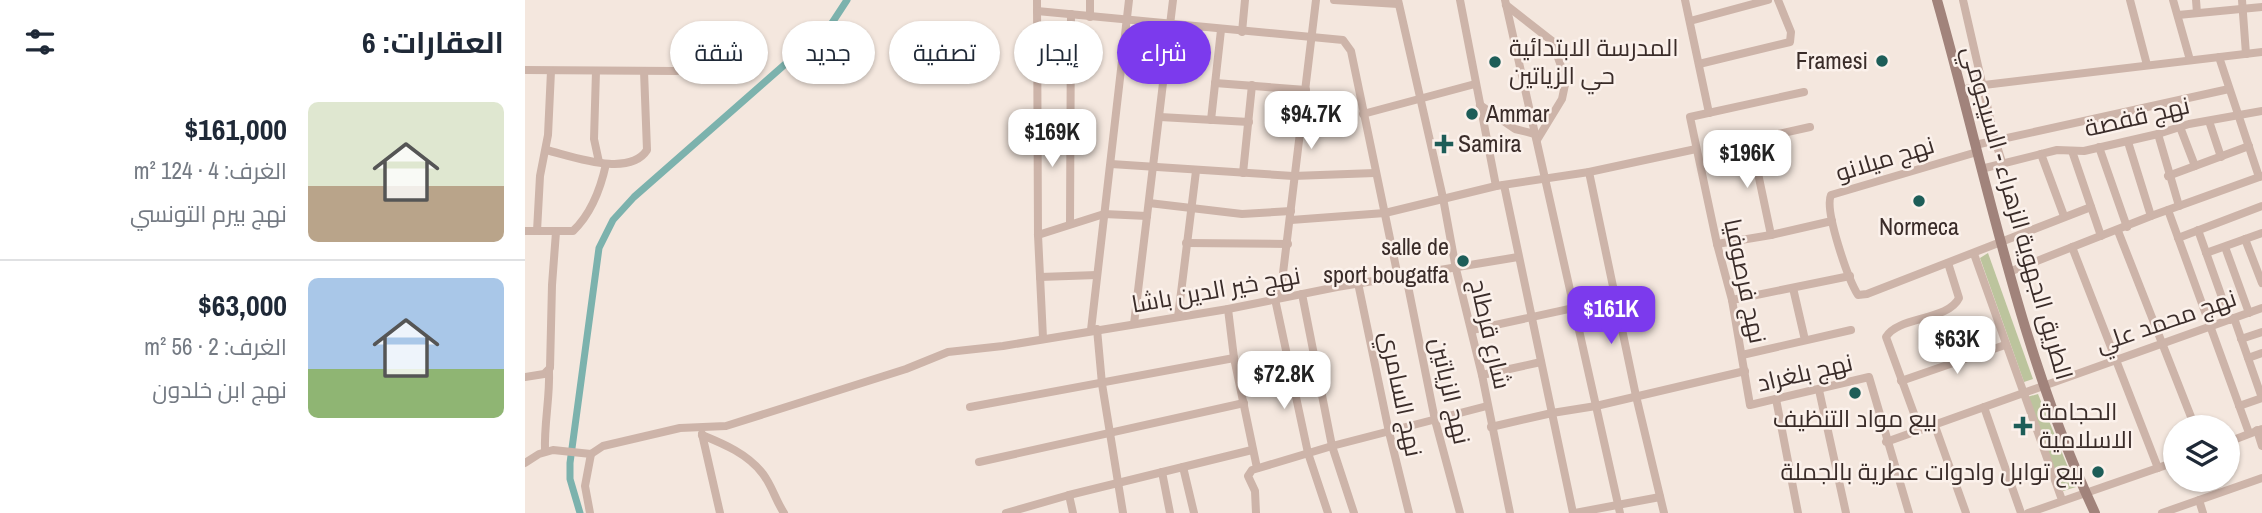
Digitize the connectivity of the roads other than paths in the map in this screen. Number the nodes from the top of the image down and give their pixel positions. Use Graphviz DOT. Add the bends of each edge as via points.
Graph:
graph roads {
  1 [pos="1037,0"];
  2 [pos="1090,0"];
  3 [pos="1129,0"];
  4 [pos="1173,0"];
  5 [pos="1245,0"];
  6 [pos="1316,0"];
  7 [pos="1334,0"];
  8 [pos="1460,0"];
  9 [pos="1685,0"];
  10 [pos="1768,0"];
  11 [pos="1778,0"];
  12 [pos="1937,0"];
  13 [pos="1963,0"];
  14 [pos="2130,0"];
  15 [pos="2173,0"];
  16 [pos="2196,0"];
  17 [pos="1398,2"];
  18 [pos="1506,2"];
  19 [pos="2242,4"];
  20 [pos="2262,7"];
  21 [pos="1037,11"];
  22 [pos="2197,13"];
  23 [pos="1071,14"];
  24 [pos="2178,15"];
  25 [pos="1090,17"];
  26 [pos="1126,20"];
  27 [pos="1690,20"];
  28 [pos="1135,21"];
  29 [pos="1171,21"];
  30 [pos="1211,29"];
  31 [pos="1221,30"];
  32 [pos="1242,32"];
  33 [pos="1311,38"];
  34 [pos="2262,52"];
  35 [pos="2246,54"];
  36 [pos="2220,57"];
  37 [pos="2190,60"];
  38 [pos="1699,64"];
  39 [pos="2147,65"];
  40 [pos="525,70"];
  41 [pos="551,71"];
  42 [pos="596,71"];
  43 [pos="644,71"];
  44 [pos="670,71"];
  45 [pos="1215,83"];
  46 [pos="1164,84"];
  47 [pos="1475,84"];
  48 [pos="1252,85"];
  49 [pos="1984,85"];
  50 [pos="2229,89"];
  51 [pos="1305,90"];
  52 [pos="1961,90"];
  53 [pos="1804,92"];
  54 [pos="1420,99"];
  55 [pos="1480,105"];
  56 [pos="2262,111"];
  57 [pos="1709,113"];
  58 [pos="1363,114"];
  59 [pos="2239,114"];
  60 [pos="1160,117"];
  61 [pos="1211,120"];
  62 [pos="2209,121"];
  63 [pos="1249,122"];
  64 [pos="1810,127"];
  65 [pos="2180,127"];
  66 [pos="2158,134"];
  67 [pos="1536,138"];
  68 [pos="1995,140"];
  69 [pos="2128,142"];
  70 [pos="2249,146"];
  71 [pos="1976,148"];
  72 [pos="2099,148"];
  73 [pos="1696,149"];
  74 [pos="546,150"];
  75 [pos="2072,151"];
  76 [pos="2041,154"];
  77 [pos="2221,157"];
  78 [pos="2002,162"];
  79 [pos="603,163"];
  80 [pos="1111,164"];
  81 [pos="2195,166"];
  82 [pos="1153,168"];
  83 [pos="1981,169"];
  84 [pos="1196,171"];
  85 [pos="1589,172"];
  86 [pos="1243,173"];
  87 [pos="1375,173"];
  88 [pos="1293,176"];
  89 [pos="2168,176"];
  90 [pos="2261,177"];
  91 [pos="1546,178"];
  92 [pos="1500,185"];
  93 [pos="1443,198"];
  94 [pos="1149,202"];
  95 [pos="2179,206"];
  96 [pos="2262,206"];
  97 [pos="2091,207"];
  98 [pos="1191,208"];
  99 [pos="2168,210"];
  100 [pos="1385,213"];
  101 [pos="1104,214"];
  102 [pos="1291,215"];
  103 [pos="1147,216"];
  104 [pos="2064,216"];
  105 [pos="2151,216"];
  106 [pos="1832,221"];
  107 [pos="1070,223"];
  108 [pos="2123,229"];
  109 [pos="2198,230"];
  110 [pos="525,231"];
  111 [pos="537,231"];
  112 [pos="556,232"];
  113 [pos="2262,233"];
  114 [pos="1038,235"];
  115 [pos="1771,235"];
  116 [pos="2101,236"];
  117 [pos="2178,238"];
  118 [pos="2245,239"];
  119 [pos="2001,241"];
  120 [pos="1186,243"];
  121 [pos="1288,244"];
  122 [pos="1717,244"];
  123 [pos="2072,247"];
  124 [pos="2225,247"];
  125 [pos="2206,253"];
  126 [pos="1974,254"];
  127 [pos="1518,257"];
  128 [pos="1948,263"];
  129 [pos="1456,269"];
  130 [pos="2009,272"];
  131 [pos="1097,275"];
  132 [pos="1402,276"];
  133 [pos="1850,276"];
  134 [pos="1040,277"];
  135 [pos="2262,283"];
  136 [pos="1358,284"];
  137 [pos="1793,288"];
  138 [pos="1302,294"];
  139 [pos="1277,299"];
  140 [pos="1615,299"];
  141 [pos="1732,300"];
  142 [pos="2262,308"];
  143 [pos="1228,309"];
  144 [pos="1574,309"];
  145 [pos="2249,313"];
  146 [pos="1178,317"];
  147 [pos="1533,318"];
  148 [pos="2232,319"];
  149 [pos="1134,324"];
  150 [pos="2210,327"];
  151 [pos="1094,330"];
  152 [pos="1472,330"];
  153 [pos="1851,330"];
  154 [pos="2262,332"];
  155 [pos="1043,338"];
  156 [pos="2241,339"];
  157 [pos="1805,340"];
  158 [pos="2163,343"];
  159 [pos="2005,345"];
  160 [pos="2262,353"];
  161 [pos="1742,355"];
  162 [pos="1234,358"];
  163 [pos="2248,358"];
  164 [pos="2114,359"];
  165 [pos="1541,362"];
  166 [pos="549,371"];
  167 [pos="1745,371"];
  168 [pos="1482,375"];
  169 [pos="525,377"];
  170 [pos="1901,380"];
  171 [pos="1102,384"];
  172 [pos="2043,386"];
  173 [pos="1819,390"];
  174 [pos="2022,393"];
  175 [pos="1636,396"];
  176 [pos="2262,398"];
  177 [pos="1776,399"];
  178 [pos="1244,403"];
  179 [pos="1750,405"];
  180 [pos="1487,406"];
  181 [pos="1596,406"];
  182 [pos="2239,406"];
  183 [pos="970,407"];
  184 [pos="1984,407"];
  185 [pos="1552,413"];
  186 [pos="2190,415"];
  187 [pos="1435,420"];
  188 [pos="700,426"];
  189 [pos="1935,426"];
  190 [pos="1491,427"];
  191 [pos="1920,430"];
  192 [pos="2256,431"];
  193 [pos="1109,432"];
  194 [pos="1389,432"];
  195 [pos="702,436"];
  196 [pos="1886,442"];
  197 [pos="1332,446"];
  198 [pos="2262,446"];
  199 [pos="1252,450"];
  200 [pos="545,451"];
  201 [pos="1308,453"];
  202 [pos="589,454"];
  203 [pos="979,462"];
  204 [pos="525,463"];
  205 [pos="2163,466"];
  206 [pos="1183,467"];
  207 [pos="2158,468"];
  208 [pos="1254,469"];
  209 [pos="1162,472"];
  210 [pos="2262,478"];
  211 [pos="1119,482"];
  212 [pos="2085,492"];
  213 [pos="1069,495"];
  214 [pos="1660,497"];
  215 [pos="2061,500"];
  216 [pos="2199,500"];
  217 [pos="1619,510"];
  218 [pos="590,513"];
  219 [pos="720,513"];
  220 [pos="784,513"];
  221 [pos="1006,513"];
  222 [pos="1073,513"];
  223 [pos="1123,513"];
  224 [pos="1170,513"];
  225 [pos="1194,513"];
  226 [pos="1256,513"];
  227 [pos="1328,513"];
  228 [pos="1354,513"];
  229 [pos="1409,513"];
  230 [pos="1460,513"];
  231 [pos="1510,513"];
  232 [pos="1574,513"];
  233 [pos="1664,513"];
  234 [pos="1798,513"];
  235 [pos="1846,513"];
  236 [pos="1909,513"];
  237 [pos="1966,513"];
  238 [pos="2021,513"];
  239 [pos="2028,513"];
  240 [pos="2095,513"];
  241 [pos="2162,513"];
  242 [pos="2203,513"];
  1 -- 21 [label="street"];
  2 -- 25 [label="street"];
  3 -- 26 [label="street"];
  4 -- 29 [label="street"];
  5 -- 32 [label="street"];
  6 -- 33 [label="street"];
  7 -- 17 [label="street"];
  8 -- 47 [label="street"];
  9 -- 27 [label="street"];
  10 -- 27 [label="street"];
  11 -- 38 [label="street" via="1792,40 1788,44"];
  12 -- 52 [label="main road, الطريق الجهوية الزهراء - السيجومي"];
  13 -- 49 [label="street"];
  14 -- 39 [label="street"];
  15 -- 24 [label="street"];
  16 -- 22 [label="street"];
  17 -- 54 [label="street, شارع قرطاج"];
  18 -- 67 [label="street"];
  18 -- 67 [label="street" via="1552,41 1566,80 1562,99"];
  19 -- 20 [label="street"];
  19 -- 22 [label="street"];
  19 -- 35 [label="street"];
  21 -- 23 [label="street"];
  21 -- 114 [label="street"];
  22 -- 24 [label="street"];
  23 -- 25 [label="street"];
  23 -- 107 [label="street"];
  24 -- 37 [label="street"];
  25 -- 26 [label="street"];
  26 -- 28 [label="street"];
  26 -- 80 [label="street"];
  27 -- 38 [label="street"];
  30 -- 31 [label="street"];
  31 -- 32 [label="street"];
  31 -- 45 [label="street"];
  32 -- 33 [label="street"];
  33 -- 51 [label="street"];
  33 -- 58 [label="street, نهج الزياتين" via="1343,40 1351,51"];
  34 -- 35 [label="street"];
  35 -- 36 [label="street"];
  36 -- 37 [label="street"];
  36 -- 50 [label="street"];
  37 -- 39 [label="street"];
  38 -- 57 [label="street"];
  39 -- 49 [label="street"];
  40 -- 41 [label="street"];
  41 -- 42 [label="street"];
  41 -- 74 [label="street"];
  42 -- 43 [label="street"];
  42 -- 79 [label="street" via="594,139"];
  43 -- 44 [label="street"];
  43 -- 79 [label="street" via="647,150 626,164"];
  45 -- 48 [label="street"];
  45 -- 61 [label="street"];
  46 -- 60 [label="street"];
  47 -- 54 [label="street"];
  47 -- 55 [label="street"];
  48 -- 51 [label="street"];
  48 -- 63 [label="street"];
  49 -- 52 [label="street"];
  49 -- 68 [label="street"];
  50 -- 59 [label="street"];
  50 -- 68 [label="street, نهج ميلانو"];
  51 -- 88 [label="street"];
  52 -- 71 [label="main road, الطريق الجهوية الزهراء - السيجومي"];
  53 -- 57 [label="street"];
  54 -- 58 [label="street"];
  54 -- 93 [label="street, شارع قرطاج"];
  55 -- 67 [label="street"];
  55 -- 92 [label="street"];
  56 -- 59 [label="street, نهج قفصة"];
  57 -- 73 [label="street, نهج فرصوفيا" via="1690,117"];
  58 -- 87 [label="street, نهج الزياتين"];
  59 -- 62 [label="street, نهج قفصة"];
  59 -- 70 [label="street"];
  60 -- 61 [label="street"];
  60 -- 82 [label="street"];
  61 -- 63 [label="street"];
  62 -- 65 [label="street, نهج قفصة"];
  62 -- 77 [label="street"];
  63 -- 86 [label="street"];
  64 -- 115 [label="street" via="1751,139"];
  65 -- 66 [label="street, نهج قفصة"];
  65 -- 81 [label="street"];
  66 -- 69 [label="street, نهج قفصة"];
  66 -- 89 [label="street"];
  67 -- 91 [label="street"];
  68 -- 71 [label="street, نهج ميلانو"];
  68 -- 78 [label="street"];
  69 -- 72 [label="street, نهج قفصة"];
  69 -- 105 [label="street"];
  70 -- 77 [label="street"];
  70 -- 90 [label="street"];
  71 -- 83 [label="main road, الطريق الجهوية الزهراء - السيجومي"];
  71 -- 106 [label="street, نهج ميلانو" via="1834,192 1828,201"];
  72 -- 75 [label="street, نهج قفصة"];
  72 -- 108 [label="street"];
  73 -- 85 [label="street"];
  73 -- 122 [label="street, نهج فرصوفيا"];
  74 -- 79 [label="street"];
  74 -- 111 [label="street"];
  75 -- 76 [label="street, نهج قفصة"];
  75 -- 97 [label="street"];
  76 -- 78 [label="street, نهج قفصة"];
  76 -- 104 [label="street"];
  77 -- 81 [label="street"];
  78 -- 83 [label="street, نهج قفصة"];
  79 -- 112 [label="street" via="599,190 578,226 570,233"];
  80 -- 82 [label="street"];
  80 -- 101 [label="street"];
  81 -- 89 [label="street"];
  82 -- 84 [label="street"];
  82 -- 94 [label="street"];
  83 -- 119 [label="main road, الطريق الجهوية الزهراء - السيجومي"];
  84 -- 86 [label="street"];
  84 -- 98 [label="street"];
  85 -- 91 [label="street"];
  85 -- 140 [label="street"];
  86 -- 88 [label="street"];
  87 -- 88 [label="street"];
  87 -- 100 [label="street, نهج الزياتين"];
  88 -- 102 [label="street"];
  89 -- 95 [label="street"];
  90 -- 95 [label="street"];
  91 -- 92 [label="street"];
  91 -- 144 [label="street"];
  92 -- 93 [label="street"];
  92 -- 127 [label="street"];
  93 -- 100 [label="street"];
  93 -- 129 [label="street, شارع قرطاج"];
  94 -- 98 [label="street"];
  94 -- 103 [label="street"];
  95 -- 99 [label="street"];
  96 -- 109 [label="street"];
  97 -- 104 [label="street"];
  97 -- 116 [label="street"];
  98 -- 102 [label="street"];
  98 -- 120 [label="street"];
  99 -- 105 [label="street"];
  99 -- 117 [label="street"];
  100 -- 102 [label="street"];
  100 -- 132 [label="street, نهج الزياتين"];
  101 -- 103 [label="street"];
  101 -- 107 [label="street"];
  101 -- 131 [label="street"];
  102 -- 121 [label="street"];
  103 -- 149 [label="street"];
  104 -- 119 [label="street"];
  105 -- 108 [label="street"];
  106 -- 115 [label="street"];
  106 -- 133 [label="street"];
  107 -- 114 [label="street"];
  108 -- 116 [label="street"];
  108 -- 158 [label="street"];
  109 -- 117 [label="street"];
  109 -- 125 [label="street"];
  110 -- 111 [label="street"];
  111 -- 112 [label="street"];
  112 -- 166 [label="street"];
  113 -- 118 [label="street"];
  114 -- 134 [label="street"];
  115 -- 122 [label="street"];
  116 -- 123 [label="street"];
  117 -- 150 [label="street"];
  118 -- 124 [label="street"];
  118 -- 135 [label="street"];
  119 -- 126 [label="street"];
  119 -- 130 [label="main road, الطريق الجهوية الزهراء - السيجومي"];
  120 -- 121 [label="street"];
  120 -- 146 [label="street"];
  121 -- 139 [label="street"];
  122 -- 141 [label="street, نهج فرصوفيا"];
  123 -- 130 [label="street"];
  123 -- 164 [label="street"];
  124 -- 125 [label="street"];
  124 -- 145 [label="street"];
  125 -- 148 [label="street"];
  126 -- 128 [label="street"];
  126 -- 159 [label="street"];
  127 -- 129 [label="street, نهج خير الدين باشا"];
  127 -- 147 [label="street"];
  128 -- 133 [label="street" via="1861,295 1855,292"];
  128 -- 170 [label="street" via="1958,302 1887,334"];
  129 -- 132 [label="street, نهج خير الدين باشا"];
  129 -- 152 [label="street, شارع قرطاج"];
  130 -- 172 [label="main road, الطريق الجهوية الزهراء - السيجومي"];
  131 -- 134 [label="street"];
  131 -- 151 [label="street"];
  132 -- 136 [label="street, نهج خير الدين باشا"];
  132 -- 187 [label="street, نهج الزياتين"];
  133 -- 137 [label="street"];
  134 -- 155 [label="street"];
  136 -- 138 [label="street, نهج خير الدين باشا"];
  136 -- 194 [label="street, نهج السامري"];
  137 -- 141 [label="street"];
  137 -- 157 [label="street"];
  138 -- 139 [label="street, نهج خير الدين باشا"];
  138 -- 197 [label="street"];
  139 -- 143 [label="street, نهج خير الدين باشا"];
  139 -- 201 [label="street"];
  140 -- 144 [label="street"];
  140 -- 175 [label="street"];
  141 -- 161 [label="street, نهج فرصوفيا"];
  142 -- 145 [label="street, نهج محمد علي"];
  143 -- 146 [label="street, نهج خير الدين باشا"];
  143 -- 162 [label="street"];
  144 -- 147 [label="street"];
  144 -- 181 [label="street"];
  145 -- 148 [label="street, نهج محمد علي"];
  146 -- 149 [label="street, نهج خير الدين باشا"];
  147 -- 152 [label="street"];
  147 -- 165 [label="street"];
  148 -- 150 [label="street, نهج محمد علي"];
  148 -- 156 [label="street"];
  149 -- 151 [label="street, نهج خير الدين باشا"];
  150 -- 158 [label="street, نهج محمد علي"];
  150 -- 182 [label="street"];
  151 -- 155 [label="street, نهج خير الدين باشا"];
  151 -- 171 [label="street"];
  152 -- 168 [label="street, شارع قرطاج"];
  153 -- 157 [label="street"];
  154 -- 156 [label="street"];
  155 -- 188 [label="street, نهج خير الدين باشا" via="940,354 898,372 726,426"];
  156 -- 163 [label="street"];
  157 -- 161 [label="street"];
  158 -- 164 [label="street, نهج محمد علي"];
  158 -- 186 [label="street"];
  159 -- 170 [label="street"];
  159 -- 174 [label="street"];
  160 -- 163 [label="street"];
  161 -- 167 [label="street, نهج فرصوفيا"];
  162 -- 171 [label="street"];
  162 -- 178 [label="street"];
  163 -- 176 [label="street"];
  164 -- 172 [label="street, نهج محمد علي"];
  164 -- 207 [label="street"];
  165 -- 168 [label="street"];
  165 -- 185 [label="street"];
  166 -- 169 [label="street"];
  166 -- 200 [label="street"];
  167 -- 175 [label="street"];
  167 -- 179 [label="street, نهج فرصوفيا"];
  168 -- 180 [label="street, شارع قرطاج"];
  170 -- 191 [label="street"];
  171 -- 183 [label="street"];
  171 -- 193 [label="street"];
  172 -- 174 [label="street, نهج محمد علي"];
  172 -- 212 [label="main road, الطريق الجهوية الزهراء - السيجومي"];
  173 -- 177 [label="street, نهج بلغراد"];
  173 -- 196 [label="street, نهج بلغراد" via="1869,377"];
  173 -- 235 [label="street"];
  174 -- 184 [label="street, نهج محمد علي"];
  174 -- 215 [label="street"];
  175 -- 181 [label="street"];
  175 -- 214 [label="street"];
  176 -- 182 [label="street"];
  177 -- 179 [label="street, نهج بلغراد"];
  177 -- 234 [label="street"];
  178 -- 193 [label="street"];
  178 -- 199 [label="street"];
  180 -- 187 [label="street"];
  180 -- 190 [label="street, شارع قرطاج"];
  181 -- 185 [label="street"];
  181 -- 217 [label="street"];
  182 -- 192 [label="street"];
  184 -- 189 [label="street, نهج محمد علي"];
  184 -- 238 [label="street"];
  185 -- 190 [label="street"];
  185 -- 232 [label="street"];
  187 -- 194 [label="street"];
  187 -- 230 [label="street, نهج الزياتين"];
  188 -- 195 [label="street"];
  188 -- 202 [label="street, نهج خير الدين باشا" via="650,434"];
  189 -- 191 [label="street, نهج محمد علي"];
  189 -- 237 [label="street"];
  190 -- 231 [label="street, شارع قرطاج"];
  191 -- 196 [label="street, نهج محمد علي"];
  192 -- 198 [label="street"];
  193 -- 203 [label="street"];
  193 -- 211 [label="street"];
  194 -- 197 [label="street"];
  194 -- 229 [label="street, نهج السامري"];
  195 -- 219 [label="street"];
  195 -- 220 [label="street" via="727,445 752,462 765,476"];
  196 -- 236 [label="street"];
  197 -- 201 [label="street"];
  197 -- 228 [label="street"];
  199 -- 206 [label="street"];
  199 -- 208 [label="street"];
  200 -- 202 [label="street"];
  200 -- 204 [label="street"];
  201 -- 208 [label="street"];
  201 -- 227 [label="street"];
  202 -- 218 [label="street" via="585,485"];
  205 -- 207 [label="street"];
  206 -- 209 [label="street"];
  206 -- 225 [label="street"];
  207 -- 212 [label="street"];
  208 -- 226 [label="street" via="1248,476 1255,491"];
  209 -- 211 [label="street"];
  209 -- 224 [label="street"];
  210 -- 216 [label="street"];
  211 -- 213 [label="street"];
  211 -- 223 [label="street"];
  212 -- 215 [label="street"];
  212 -- 240 [label="main road, الطريق الجهوية الزهراء - السيجومي"];
  213 -- 221 [label="street"];
  213 -- 222 [label="street"];
  214 -- 217 [label="street"];
  214 -- 233 [label="street"];
  215 -- 239 [label="street"];
  216 -- 241 [label="street"];
  216 -- 242 [label="street"];
  217 -- 232 [label="street"];
}
